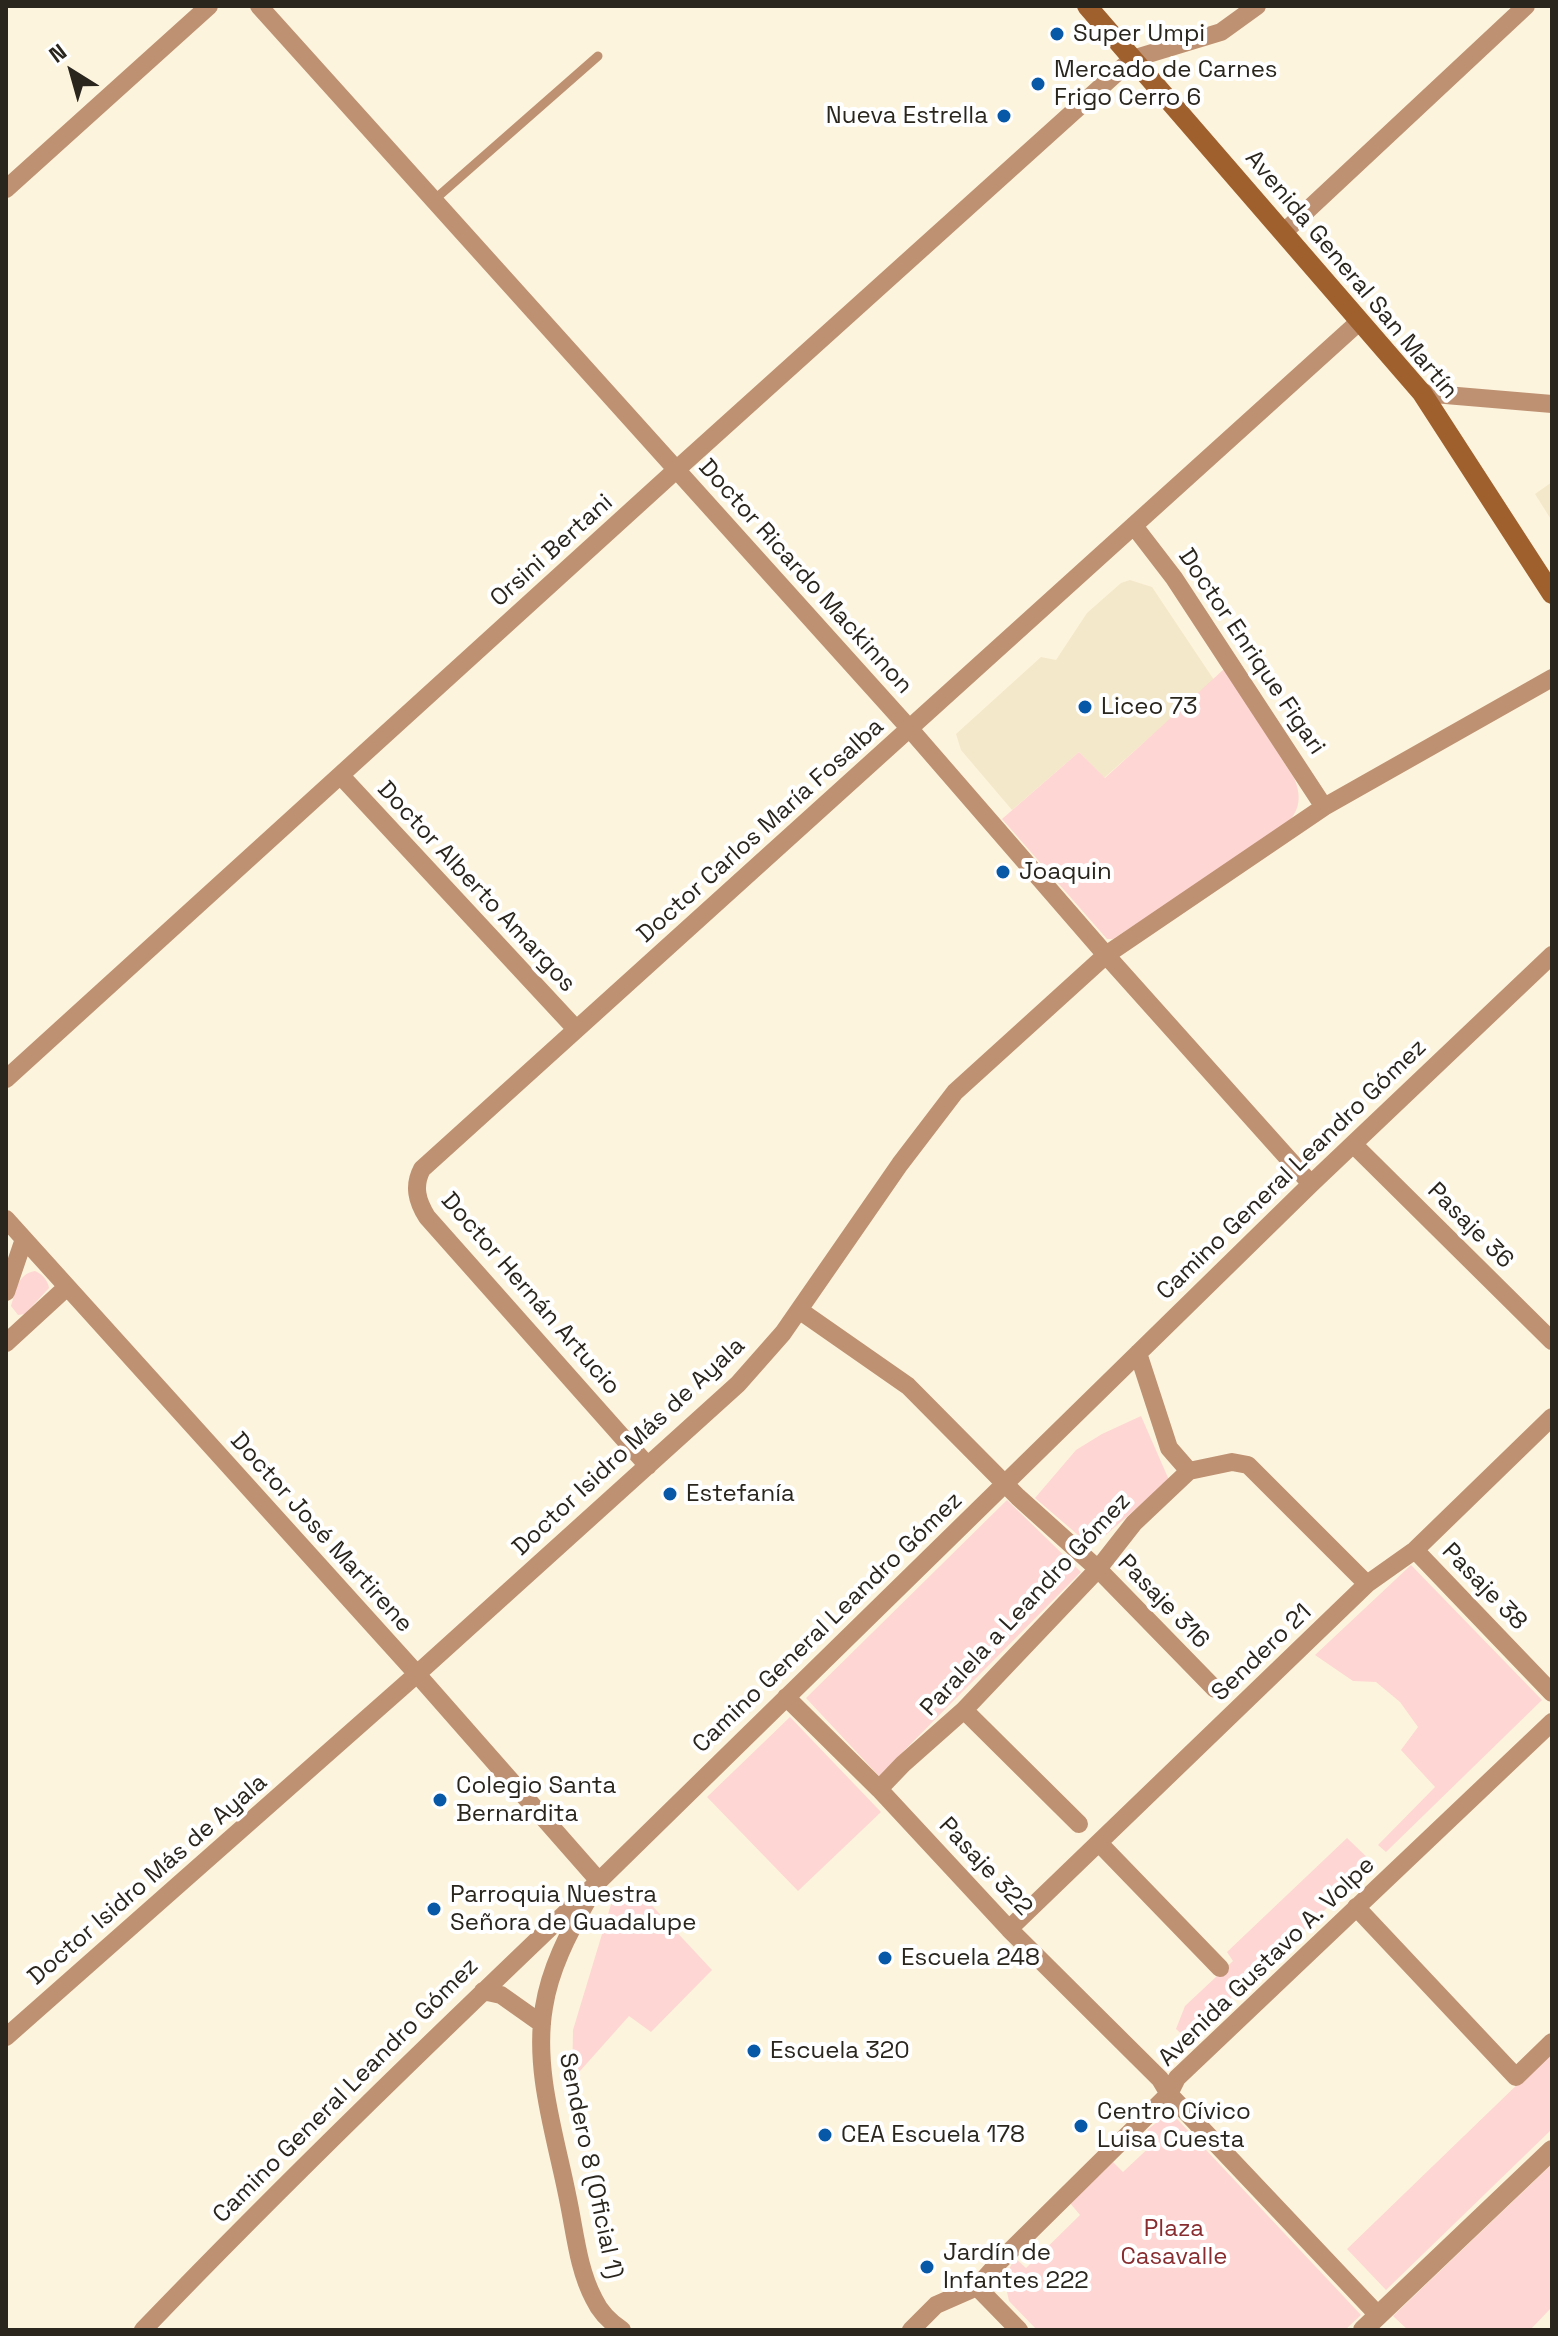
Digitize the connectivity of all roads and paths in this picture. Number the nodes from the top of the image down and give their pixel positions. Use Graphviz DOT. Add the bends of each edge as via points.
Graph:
graph roads {
  1 [pos="209,6"];
  2 [pos="259,6"];
  3 [pos="1087,6"];
  4 [pos="1257,6"];
  5 [pos="1526,6"];
  6 [pos="598,56"];
  7 [pos="1132,59"];
  8 [pos="6,189"];
  9 [pos="434,200"];
  10 [pos="1283,233"];
  11 [pos="1360,321"];
  12 [pos="1422,393"];
  13 [pos="1552,404"];
  14 [pos="676,470"];
  15 [pos="1134,526"];
  16 [pos="1552,594"];
  17 [pos="1552,678"];
  18 [pos="910,729"];
  19 [pos="341,776"];
  20 [pos="1324,807"];
  21 [pos="1106,955"];
  22 [pos="1552,955"];
  23 [pos="576,1029"];
  24 [pos="6,1079"];
  25 [pos="1353,1144"];
  26 [pos="1311,1184"];
  27 [pos="416,1187"];
  28 [pos="6,1219"];
  29 [pos="24,1239"];
  30 [pos="67,1287"];
  31 [pos="6,1292"];
  32 [pos="799,1310"];
  33 [pos="1552,1341"];
  34 [pos="6,1343"];
  35 [pos="1138,1353"];
  36 [pos="1552,1417"];
  37 [pos="648,1466"];
  38 [pos="1189,1471"];
  39 [pos="1005,1483"];
  40 [pos="1415,1550"];
  41 [pos="1098,1569"];
  42 [pos="1367,1584"];
  43 [pos="417,1674"];
  44 [pos="1215,1689"];
  45 [pos="1552,1693"];
  46 [pos="786,1697"];
  47 [pos="964,1710"];
  48 [pos="1551,1726"];
  49 [pos="879,1789"];
  50 [pos="1079,1824"];
  51 [pos="1099,1843"];
  52 [pos="599,1881"];
  53 [pos="1356,1907"];
  54 [pos="1009,1929"];
  55 [pos="1220,1968"];
  56 [pos="483,1991"];
  57 [pos="542,2024"];
  58 [pos="6,2037"];
  59 [pos="1552,2042"];
  60 [pos="1169,2094"];
  61 [pos="1552,2150"];
  62 [pos="977,2287"];
  63 [pos="1370,2323"];
  64 [pos="613,2328"];
  65 [pos="143,2330"];
  66 [pos="911,2330"];
  67 [pos="1019,2330"];
  1 -- 8 [label="street"];
  2 -- 9 [label="street, Doctor Ricardo Mackinnon"];
  3 -- 7 [label="main road, Avenida General San Martín"];
  4 -- 7 [label="street" via="1221,32"];
  5 -- 10 [label="street"];
  6 -- 9 [label="lane"];
  7 -- 10 [label="main road, Avenida General San Martín"];
  7 -- 14 [label="street, Orsini Bertani"];
  9 -- 14 [label="street, Doctor Ricardo Mackinnon"];
  10 -- 11 [label="main road, Avenida General San Martín"];
  11 -- 12 [label="main road, Avenida General San Martín"];
  11 -- 15 [label="street, Doctor Carlos María Fosalba"];
  12 -- 13 [label="street"];
  12 -- 16 [label="main road, Avenida General San Martín"];
  14 -- 18 [label="street, Doctor Ricardo Mackinnon"];
  14 -- 19 [label="street, Orsini Bertani"];
  15 -- 18 [label="street, Doctor Carlos María Fosalba"];
  15 -- 20 [label="street, Doctor Enrique Figari" via="1174,578"];
  17 -- 20 [label="street, Doctor Isidro Más de Ayala"];
  18 -- 21 [label="street, Doctor Ricardo Mackinnon"];
  18 -- 23 [label="street, Doctor Carlos María Fosalba"];
  19 -- 23 [label="street, Doctor Alberto Amargos"];
  19 -- 24 [label="street, Orsini Bertani"];
  20 -- 21 [label="street, Doctor Isidro Más de Ayala"];
  21 -- 26 [label="street, Doctor Ricardo Mackinnon"];
  21 -- 32 [label="street, Doctor Isidro Más de Ayala" via="955,1092"];
  22 -- 25 [label="street, Camino General Leandro Gómez"];
  23 -- 27 [label="street, Doctor Carlos María Fosalba" via="422,1169"];
  25 -- 26 [label="street, Camino General Leandro Gómez"];
  25 -- 33 [label="street, Pasaje 36"];
  26 -- 35 [label="street, Camino General Leandro Gómez"];
  27 -- 37 [label="street, Doctor Hernán Artucio" via="427,1217"];
  28 -- 29 [label="street, Doctor José Martirene"];
  29 -- 30 [label="street, Doctor José Martirene"];
  29 -- 31 [label="street"];
  30 -- 34 [label="street"];
  30 -- 43 [label="street, Doctor José Martirene"];
  32 -- 37 [label="street, Doctor Isidro Más de Ayala" via="738,1384"];
  32 -- 39 [label="street, Pasaje 316" via="908,1386"];
  35 -- 38 [label="street" via="1169,1448"];
  35 -- 39 [label="street, Camino General Leandro Gómez"];
  36 -- 40 [label="street, Sendero 21"];
  37 -- 43 [label="street, Doctor Isidro Más de Ayala"];
  38 -- 41 [label="street, Paralela a Leandro Gómez" via="1134,1523"];
  38 -- 42 [label="street, Paralela a Leandro Gómez" via="1232,1462 1248,1465"];
  39 -- 41 [label="street, Pasaje 316"];
  39 -- 46 [label="street, Camino General Leandro Gómez"];
  40 -- 42 [label="street, Sendero 21"];
  40 -- 45 [label="street, Pasaje 38"];
  41 -- 44 [label="street, Pasaje 316"];
  41 -- 47 [label="street, Paralela a Leandro Gómez"];
  42 -- 51 [label="street, Sendero 21"];
  43 -- 52 [label="street, Doctor José Martirene"];
  43 -- 58 [label="street, Doctor Isidro Más de Ayala"];
  46 -- 49 [label="street, Pasaje 322"];
  46 -- 52 [label="street, Camino General Leandro Gómez"];
  47 -- 49 [label="street, Paralela a Leandro Gómez"];
  47 -- 50 [label="street"];
  48 -- 53 [label="street, Avenida Gustavo A. Volpe"];
  49 -- 54 [label="street, Pasaje 322"];
  51 -- 54 [label="street, Sendero 21"];
  51 -- 55 [label="street"];
  52 -- 56 [label="street, Camino General Leandro Gómez"];
  52 -- 57 [label="street, Sendero 8 (Oficial 1)" via="552,1974"];
  53 -- 59 [label="street" via="1516,2077"];
  53 -- 60 [label="street, Avenida Gustavo A. Volpe" via="1177,2078"];
  54 -- 60 [label="street, Pasaje 322"];
  56 -- 57 [label="street" via="501,1995"];
  56 -- 65 [label="street, Camino General Leandro Gómez"];
  57 -- 64 [label="street, Sendero 8 (Oficial 1)" via="545,2086 582,2267 593,2298"];
  60 -- 62 [label="street, Avenida Gustavo A. Volpe"];
  60 -- 63 [label="street, Pasaje 322"];
  61 -- 63 [label="street"];
  62 -- 66 [label="street, Avenida Gustavo A. Volpe" via="936,2305"];
  62 -- 67 [label="street"];
}
